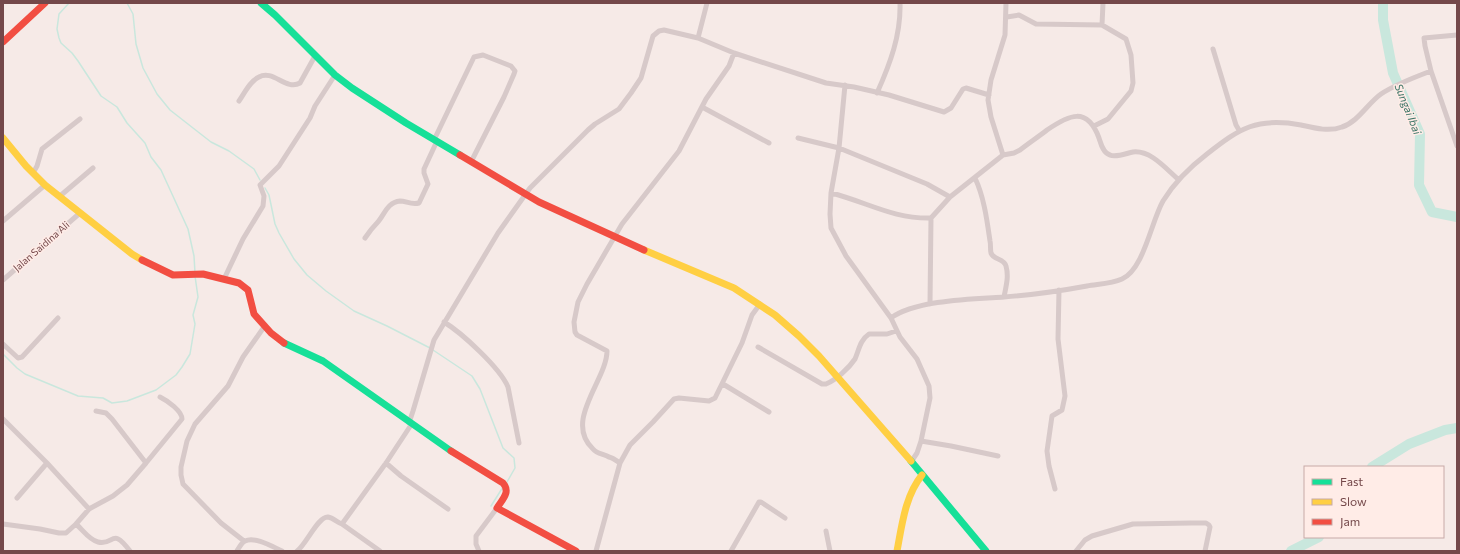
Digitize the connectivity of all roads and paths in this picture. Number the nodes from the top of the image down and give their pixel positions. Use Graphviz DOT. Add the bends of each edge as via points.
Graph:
graph roads {
  1 [pos="45,3"];
  2 [pos="261,3"];
  3 [pos="707,3"];
  4 [pos="900,3"];
  5 [pos="1006,3"];
  6 [pos="1103,3"];
  7 [pos="1007,17"];
  8 [pos="1102,25"];
  9 [pos="1457,35"];
  10 [pos="698,38"];
  11 [pos="3,42"];
  12 [pos="1213,49"];
  13 [pos="734,53"];
  14 [pos="315,56"];
  15 [pos="1431,71"];
  16 [pos="335,75"];
  17 [pos="845,85"];
  18 [pos="877,93"];
  19 [pos="989,95"];
  20 [pos="239,101"];
  21 [pos="702,107"];
  22 [pos="80,119"];
  23 [pos="1094,126"];
  24 [pos="1239,130"];
  25 [pos="3,138"];
  26 [pos="798,138"];
  27 [pos="435,140"];
  28 [pos="769,143"];
  29 [pos="1457,146"];
  30 [pos="839,148"];
  31 [pos="1003,155"];
  32 [pos="471,162"];
  33 [pos="93,168"];
  34 [pos="33,173"];
  35 [pos="975,178"];
  36 [pos="1179,180"];
  37 [pos="45,185"];
  38 [pos="831,193"];
  39 [pos="525,194"];
  40 [pos="60,196"];
  41 [pos="950,197"];
  42 [pos="80,213"];
  43 [pos="932,218"];
  44 [pos="3,220"];
  45 [pos="614,237"];
  46 [pos="365,238"];
  47 [pos="224,279"];
  48 [pos="3,280"];
  49 [pos="1059,290"];
  50 [pos="1004,297"];
  51 [pos="760,304"];
  52 [pos="930,304"];
  53 [pos="58,318"];
  54 [pos="891,318"];
  55 [pos="444,322"];
  56 [pos="264,327"];
  57 [pos="896,331"];
  58 [pos="3,344"];
  59 [pos="758,347"];
  60 [pos="836,377"];
  61 [pos="723,384"];
  62 [pos="160,397"];
  63 [pos="96,411"];
  64 [pos="769,412"];
  65 [pos="4,422"];
  66 [pos="410,424"];
  67 [pos="921,441"];
  68 [pos="519,443"];
  69 [pos="998,456"];
  70 [pos="911,462"];
  71 [pos="47,463"];
  72 [pos="146,463"];
  73 [pos="386,463"];
  74 [pos="620,463"];
  75 [pos="922,475"];
  76 [pos="1055,489"];
  77 [pos="17,498"];
  78 [pos="497,508"];
  79 [pos="89,509"];
  80 [pos="448,509"];
  81 [pos="785,518"];
  82 [pos="3,524"];
  83 [pos="76,524"];
  84 [pos="342,524"];
  85 [pos="826,531"];
  86 [pos="244,542"];
  87 [pos="130,551"];
  88 [pos="237,551"];
  89 [pos="282,551"];
  90 [pos="296,551"];
  91 [pos="380,551"];
  92 [pos="479,551"];
  93 [pos="576,551"];
  94 [pos="596,551"];
  95 [pos="731,551"];
  96 [pos="830,551"];
  97 [pos="897,551"];
  98 [pos="986,551"];
  99 [pos="1076,551"];
  100 [pos="1205,551"];
  1 -- 11 [label="street"];
  2 -- 14 [label="street"];
  3 -- 10 [label="street"];
  4 -- 18 [label="street" via="897,39"];
  5 -- 7 [label="street"];
  6 -- 8 [label="street"];
  7 -- 8 [label="street" via="1019,14 1036,24"];
  7 -- 19 [label="street" via="1003,44 991,80"];
  8 -- 23 [label="street" via="1126,39 1131,55 1133,83 1131,90 1108,119"];
  9 -- 15 [label="street" via="1424,38"];
  10 -- 13 [label="street"];
  10 -- 39 [label="street" via="664,30 653,36 638,83 618,109 588,130"];
  12 -- 24 [label="street"];
  13 -- 17 [label="street" via="826,83"];
  13 -- 21 [label="street" via="729,66"];
  14 -- 16 [label="street"];
  14 -- 20 [label="street" via="300,83 292,85 270,76 260,76 254,80"];
  15 -- 24 [label="street" via="1381,94 1344,127 1329,129 1277,122"];
  15 -- 29 [label="street"];
  16 -- 27 [label="street" via="384,110"];
  16 -- 47 [label="street" via="279,166 260,185 264,206 243,238"];
  17 -- 18 [label="street"];
  17 -- 30 [label="street"];
  18 -- 19 [label="street" via="944,112 951,108 963,89"];
  19 -- 31 [label="street" via="989,112"];
  21 -- 28 [label="street"];
  21 -- 45 [label="street" via="679,151"];
  22 -- 34 [label="street" via="42,149"];
  23 -- 31 [label="street" via="1080,117 1067,117 1020,150"];
  23 -- 36 [label="street" via="1103,148 1109,155 1146,153"];
  24 -- 36 [label="street" via="1205,155"];
  25 -- 34 [label="street"];
  26 -- 30 [label="street"];
  27 -- 32 [label="street"];
  27 -- 32 [label="street" via="474,57 483,55 511,66 514,74"];
  27 -- 46 [label="street" via="424,169 428,184 418,203 401,201 392,204"];
  30 -- 38 [label="street"];
  30 -- 41 [label="street" via="927,184"];
  31 -- 35 [label="street"];
  32 -- 39 [label="street"];
  33 -- 40 [label="street"];
  34 -- 37 [label="street"];
  35 -- 41 [label="street"];
  35 -- 50 [label="street" via="986,214 991,254 1006,265 1008,278"];
  36 -- 49 [label="street" via="1159,209 1150,236 1130,274 1116,281"];
  37 -- 40 [label="street"];
  37 -- 44 [label="street"];
  38 -- 43 [label="street" via="851,198 884,212"];
  38 -- 54 [label="street" via="830,214 833,233"];
  39 -- 45 [label="street"];
  39 -- 55 [label="street"];
  40 -- 42 [label="street"];
  41 -- 43 [label="street"];
  42 -- 47 [label="street" via="132,254 173,275 194,274"];
  42 -- 48 [label="street, Jalan Saidina Ali"];
  43 -- 52 [label="street"];
  45 -- 51 [label="street" via="734,288"];
  45 -- 74 [label="street" via="582,293 575,311 573,326 577,335 607,351 603,368 586,408 582,430 584,436 595,452"];
  47 -- 56 [label="street" via="239,283 248,290 254,314"];
  49 -- 50 [label="street"];
  49 -- 76 [label="street" via="1058,339 1065,400 1062,410 1052,416 1050,421 1047,451"];
  50 -- 52 [label="street"];
  51 -- 60 [label="street" via="789,326"];
  51 -- 61 [label="street" via="752,315"];
  52 -- 54 [label="street" via="901,311"];
  53 -- 58 [label="street" via="22,357 18,358"];
  54 -- 57 [label="street"];
  55 -- 66 [label="street" via="428,354"];
  55 -- 68 [label="street" via="454,328 505,380"];
  56 -- 66 [label="street" via="281,342 323,361"];
  56 -- 86 [label="street" via="243,357 228,386 195,424 187,441 181,467 183,484 221,523"];
  57 -- 60 [label="street" via="869,334 861,342 852,363"];
  57 -- 67 [label="street" via="917,359 929,386 930,398"];
  59 -- 60 [label="street" via="822,384 828,384"];
  60 -- 70 [label="street"];
  61 -- 64 [label="street"];
  61 -- 74 [label="street" via="712,400 674,399 630,445"];
  62 -- 72 [label="street" via="181,414 182,420"];
  63 -- 72 [label="street" via="106,413 112,419"];
  65 -- 71 [label="street"];
  66 -- 73 [label="street"];
  66 -- 78 [label="street" via="505,485 506,492"];
  67 -- 69 [label="street"];
  67 -- 70 [label="street"];
  70 -- 75 [label="street"];
  71 -- 77 [label="street"];
  71 -- 79 [label="street"];
  72 -- 79 [label="street" via="128,485"];
  73 -- 80 [label="street"];
  73 -- 84 [label="street"];
  74 -- 94 [label="street"];
  75 -- 97 [label="street" via="912,490"];
  75 -- 98 [label="street"];
  78 -- 92 [label="street" via="476,536"];
  78 -- 93 [label="street"];
  79 -- 83 [label="street"];
  81 -- 95 [label="street" via="759,502"];
  82 -- 83 [label="street" via="66,533"];
  83 -- 87 [label="street" via="92,540 102,543 119,539"];
  84 -- 90 [label="street" via="327,517 321,519"];
  84 -- 91 [label="street"];
  85 -- 96 [label="street"];
  86 -- 88 [label="street"];
  86 -- 89 [label="street" via="258,541"];
  99 -- 100 [label="street" via="1088,538 1133,524 1206,523 1210,527"];
}
